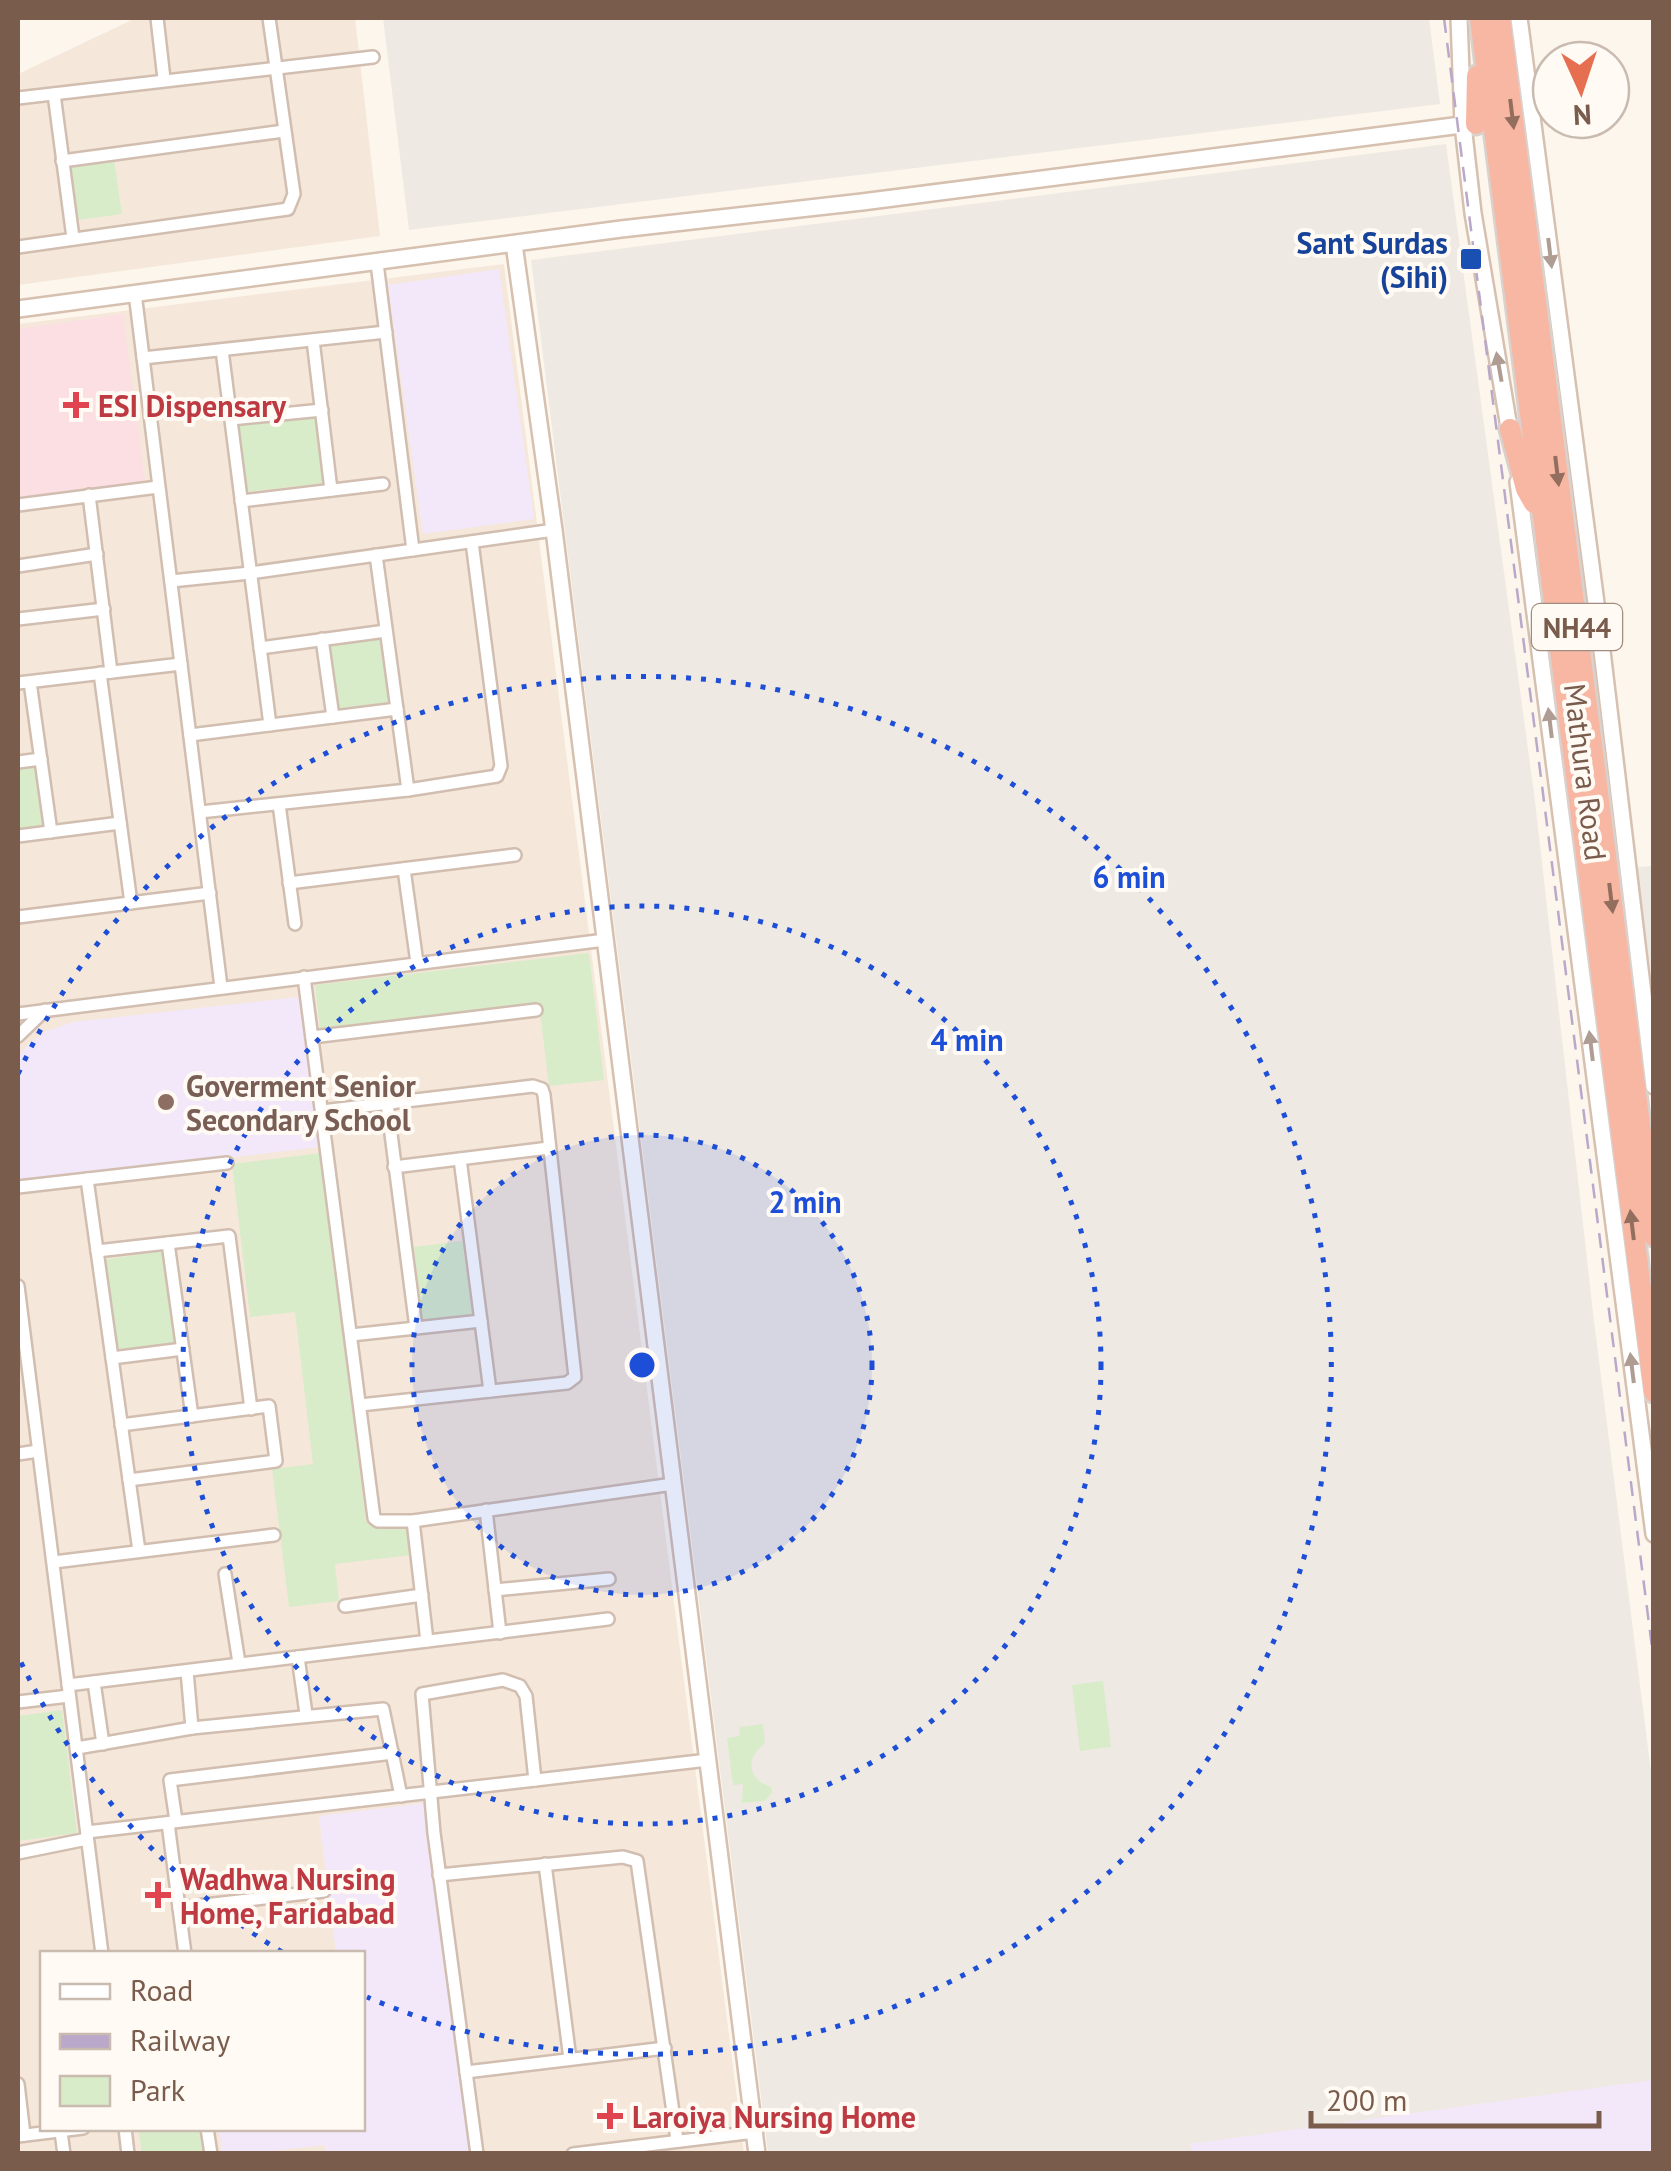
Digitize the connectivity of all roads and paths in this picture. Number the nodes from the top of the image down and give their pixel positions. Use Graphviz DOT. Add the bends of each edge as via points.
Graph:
graph roads {
  1 [pos="157,18"];
  2 [pos="269,18"];
  3 [pos="1459,18"];
  4 [pos="1479,18"];
  5 [pos="1500,18"];
  6 [pos="1520,18"];
  7 [pos="373,57"];
  8 [pos="275,66"];
  9 [pos="164,79"];
  10 [pos="54,94"];
  11 [pos="18,98"];
  12 [pos="1477,123"];
  13 [pos="284,130"];
  14 [pos="62,161"];
  15 [pos="73,238"];
  16 [pos="514,244"];
  17 [pos="18,246"];
  18 [pos="377,263"];
  19 [pos="135,293"];
  20 [pos="18,309"];
  21 [pos="386,332"];
  22 [pos="313,340"];
  23 [pos="222,350"];
  24 [pos="143,358"];
  25 [pos="322,410"];
  26 [pos="231,420"];
  27 [pos="1510,429"];
  28 [pos="383,484"];
  29 [pos="158,487"];
  30 [pos="331,490"];
  31 [pos="90,495"];
  32 [pos="241,501"];
  33 [pos="18,505"];
  34 [pos="1543,522"];
  35 [pos="554,530"];
  36 [pos="472,542"];
  37 [pos="1528,547"];
  38 [pos="413,550"];
  39 [pos="97,554"];
  40 [pos="376,555"];
  41 [pos="18,566"];
  42 [pos="250,573"];
  43 [pos="171,581"];
  44 [pos="104,609"];
  45 [pos="18,619"];
  46 [pos="386,631"];
  47 [pos="322,640"];
  48 [pos="260,648"];
  49 [pos="181,664"];
  50 [pos="106,673"];
  51 [pos="24,682"];
  52 [pos="397,709"];
  53 [pos="334,717"];
  54 [pos="270,725"];
  55 [pos="190,735"];
  56 [pos="40,759"];
  57 [pos="18,762"];
  58 [pos="408,790"];
  59 [pos="279,804"];
  60 [pos="200,812"];
  61 [pos="120,824"];
  62 [pos="51,832"];
  63 [pos="18,836"];
  64 [pos="515,855"];
  65 [pos="404,869"];
  66 [pos="290,883"];
  67 [pos="210,893"];
  68 [pos="131,903"];
  69 [pos="18,917"];
  70 [pos="294,924"];
  71 [pos="606,940"];
  72 [pos="417,963"];
  73 [pos="304,977"];
  74 [pos="221,986"];
  75 [pos="44,1010"];
  76 [pos="536,1010"];
  77 [pos="18,1014"];
  78 [pos="18,1036"];
  79 [pos="312,1037"];
  80 [pos="1654,1086"];
  81 [pos="387,1103"];
  82 [pos="322,1111"];
  83 [pos="549,1148"];
  84 [pos="460,1159"];
  85 [pos="227,1164"];
  86 [pos="394,1167"];
  87 [pos="87,1180"];
  88 [pos="18,1187"];
  89 [pos="1654,1236"];
  90 [pos="168,1243"];
  91 [pos="97,1251"];
  92 [pos="18,1286"];
  93 [pos="481,1321"];
  94 [pos="416,1328"];
  95 [pos="350,1336"];
  96 [pos="183,1349"];
  97 [pos="112,1358"];
  98 [pos="490,1391"];
  99 [pos="1654,1392"];
  100 [pos="360,1405"];
  101 [pos="251,1409"];
  102 [pos="192,1416"];
  103 [pos="121,1425"];
  104 [pos="38,1451"];
  105 [pos="18,1454"];
  106 [pos="129,1480"];
  107 [pos="674,1484"];
  108 [pos="486,1510"];
  109 [pos="412,1521"];
  110 [pos="274,1534"];
  111 [pos="1654,1534"];
  112 [pos="138,1551"];
  113 [pos="54,1562"];
  114 [pos="225,1574"];
  115 [pos="609,1579"];
  116 [pos="494,1590"];
  117 [pos="422,1596"];
  118 [pos="345,1606"];
  119 [pos="608,1619"];
  120 [pos="500,1633"];
  121 [pos="427,1641"];
  122 [pos="298,1657"];
  123 [pos="238,1663"];
  124 [pos="187,1671"];
  125 [pos="94,1682"];
  126 [pos="68,1691"];
  127 [pos="18,1702"];
  128 [pos="306,1714"];
  129 [pos="192,1728"];
  130 [pos="103,1744"];
  131 [pos="77,1748"];
  132 [pos="393,1754"];
  133 [pos="708,1760"];
  134 [pos="535,1780"];
  135 [pos="431,1792"];
  136 [pos="401,1796"];
  137 [pos="172,1822"];
  138 [pos="87,1835"];
  139 [pos="18,1853"];
  140 [pos="545,1864"];
  141 [pos="439,1875"];
  142 [pos="324,1891"];
  143 [pos="179,1908"];
  144 [pos="102,1951"];
  145 [pos="185,1951"];
  146 [pos="665,2048"];
  147 [pos="570,2059"];
  148 [pos="466,2072"];
  149 [pos="18,2084"];
  150 [pos="66,2131"];
  151 [pos="61,2132"];
  152 [pos="755,2132"];
  153 [pos="21,2136"];
  154 [pos="677,2140"];
  155 [pos="633,2150"];
  156 [pos="64,2154"];
  157 [pos="476,2154"];
  158 [pos="573,2154"];
  159 [pos="757,2154"];
  1 -- 9 [label="street"];
  2 -- 8 [label="street"];
  3 -- 12 [label="street, Mathura Road"];
  4 -- 12 [label="highway"];
  5 -- 89 [label="highway, Mathura Road / NH44, one-way"];
  6 -- 80 [label="street, Mathura Road, one-way"];
  7 -- 8 [label="street"];
  8 -- 9 [label="street"];
  8 -- 13 [label="street"];
  9 -- 10 [label="street"];
  10 -- 11 [label="street"];
  10 -- 14 [label="street"];
  12 -- 16 [label="street"];
  27 -- 12 [label="street, Mathura Road, one-way" via="1473,213"];
  12 -- 34 [label="highway, Mathura Road / NH44"];
  13 -- 14 [label="street"];
  13 -- 15 [label="street" via="294,194 288,209"];
  14 -- 15 [label="street"];
  15 -- 17 [label="street"];
  16 -- 18 [label="street"];
  16 -- 35 [label="street"];
  18 -- 19 [label="street"];
  18 -- 21 [label="street"];
  19 -- 20 [label="street"];
  19 -- 24 [label="street"];
  21 -- 22 [label="street"];
  21 -- 38 [label="street"];
  22 -- 23 [label="street"];
  22 -- 25 [label="street"];
  23 -- 24 [label="street"];
  23 -- 26 [label="street"];
  24 -- 29 [label="street"];
  25 -- 26 [label="street"];
  25 -- 30 [label="street"];
  26 -- 32 [label="street"];
  27 -- 34 [label="highway"];
  27 -- 37 [label="street, Mathura Road"];
  28 -- 30 [label="street"];
  29 -- 31 [label="street"];
  29 -- 43 [label="street"];
  30 -- 32 [label="street"];
  31 -- 33 [label="street"];
  31 -- 39 [label="street"];
  32 -- 42 [label="street"];
  34 -- 37 [label="highway"];
  99 -- 34 [label="highway, NH44, one-way"];
  35 -- 36 [label="street"];
  35 -- 71 [label="street"];
  36 -- 38 [label="street"];
  36 -- 58 [label="street" via="501,772"];
  111 -- 37 [label="street, Mathura Road, one-way"];
  38 -- 40 [label="street"];
  39 -- 41 [label="street"];
  39 -- 44 [label="street"];
  40 -- 42 [label="street"];
  40 -- 46 [label="street"];
  42 -- 43 [label="street"];
  42 -- 48 [label="street"];
  43 -- 49 [label="street"];
  44 -- 45 [label="street"];
  44 -- 50 [label="street"];
  46 -- 47 [label="street"];
  46 -- 52 [label="street"];
  47 -- 48 [label="street"];
  47 -- 53 [label="street"];
  48 -- 54 [label="street"];
  49 -- 50 [label="street"];
  49 -- 55 [label="street"];
  50 -- 51 [label="street"];
  50 -- 61 [label="street"];
  51 -- 56 [label="street"];
  52 -- 53 [label="street"];
  52 -- 58 [label="street"];
  53 -- 54 [label="street"];
  54 -- 55 [label="street"];
  55 -- 60 [label="street"];
  56 -- 57 [label="street"];
  56 -- 62 [label="street"];
  58 -- 59 [label="street"];
  59 -- 60 [label="street"];
  59 -- 66 [label="street"];
  60 -- 67 [label="street"];
  61 -- 62 [label="street"];
  61 -- 68 [label="street"];
  62 -- 63 [label="street"];
  64 -- 65 [label="street"];
  65 -- 66 [label="street"];
  65 -- 72 [label="street"];
  66 -- 70 [label="street"];
  67 -- 68 [label="street"];
  67 -- 74 [label="street"];
  68 -- 69 [label="street"];
  71 -- 72 [label="street"];
  71 -- 107 [label="street"];
  72 -- 73 [label="street"];
  73 -- 74 [label="street"];
  73 -- 79 [label="street"];
  74 -- 75 [label="street"];
  75 -- 77 [label="street"];
  75 -- 78 [label="street"];
  76 -- 79 [label="street"];
  79 -- 82 [label="street"];
  81 -- 82 [label="street"];
  81 -- 83 [label="street" via="539,1087"];
  81 -- 86 [label="street"];
  82 -- 95 [label="street"];
  83 -- 84 [label="street"];
  83 -- 98 [label="street" via="575,1378"];
  84 -- 86 [label="street"];
  84 -- 93 [label="street"];
  85 -- 87 [label="street"];
  86 -- 94 [label="street"];
  87 -- 88 [label="street"];
  87 -- 91 [label="street"];
  90 -- 91 [label="street"];
  90 -- 96 [label="street"];
  90 -- 101 [label="street" via="230,1236"];
  91 -- 97 [label="street"];
  92 -- 104 [label="street"];
  93 -- 94 [label="street"];
  93 -- 98 [label="street"];
  94 -- 95 [label="street"];
  95 -- 100 [label="street"];
  96 -- 97 [label="street"];
  96 -- 102 [label="street"];
  97 -- 103 [label="street"];
  98 -- 100 [label="street"];
  100 -- 109 [label="street" via="374,1518"];
  101 -- 102 [label="street"];
  101 -- 106 [label="street" via="269,1406 276,1461"];
  102 -- 103 [label="street"];
  103 -- 106 [label="street"];
  104 -- 105 [label="street"];
  104 -- 113 [label="street"];
  106 -- 112 [label="street"];
  107 -- 108 [label="street"];
  107 -- 133 [label="street"];
  108 -- 109 [label="street"];
  108 -- 116 [label="street"];
  109 -- 117 [label="street"];
  110 -- 112 [label="street"];
  112 -- 113 [label="street"];
  113 -- 126 [label="street"];
  114 -- 123 [label="street"];
  115 -- 116 [label="street"];
  116 -- 120 [label="street"];
  117 -- 118 [label="street"];
  117 -- 121 [label="street"];
  119 -- 120 [label="street"];
  120 -- 121 [label="street"];
  121 -- 122 [label="street"];
  122 -- 123 [label="street"];
  122 -- 128 [label="street"];
  123 -- 124 [label="street"];
  124 -- 125 [label="street"];
  124 -- 129 [label="street"];
  125 -- 126 [label="street"];
  125 -- 130 [label="street"];
  126 -- 127 [label="street"];
  126 -- 131 [label="street"];
  128 -- 129 [label="street"];
  128 -- 132 [label="street" via="383,1708"];
  129 -- 130 [label="street"];
  130 -- 131 [label="street"];
  131 -- 138 [label="street"];
  132 -- 136 [label="street"];
  132 -- 137 [label="street" via="170,1780"];
  133 -- 134 [label="street"];
  133 -- 152 [label="street"];
  134 -- 135 [label="street"];
  134 -- 135 [label="street" via="526,1696 503,1680 422,1694"];
  135 -- 136 [label="street"];
  135 -- 141 [label="street"];
  136 -- 137 [label="street"];
  137 -- 138 [label="street"];
  137 -- 143 [label="street"];
  138 -- 139 [label="street"];
  138 -- 144 [label="street"];
  140 -- 141 [label="street"];
  140 -- 146 [label="street" via="638,1861"];
  140 -- 147 [label="street"];
  141 -- 148 [label="street"];
  142 -- 143 [label="street"];
  143 -- 145 [label="street"];
  146 -- 147 [label="street"];
  146 -- 154 [label="street"];
  147 -- 148 [label="street"];
  148 -- 157 [label="street"];
  149 -- 153 [label="street"];
  150 -- 151 [label="street"];
  151 -- 153 [label="street"];
  151 -- 156 [label="street"];
  152 -- 154 [label="street"];
  152 -- 159 [label="street"];
  154 -- 155 [label="street"];
  155 -- 158 [label="street"];
}
